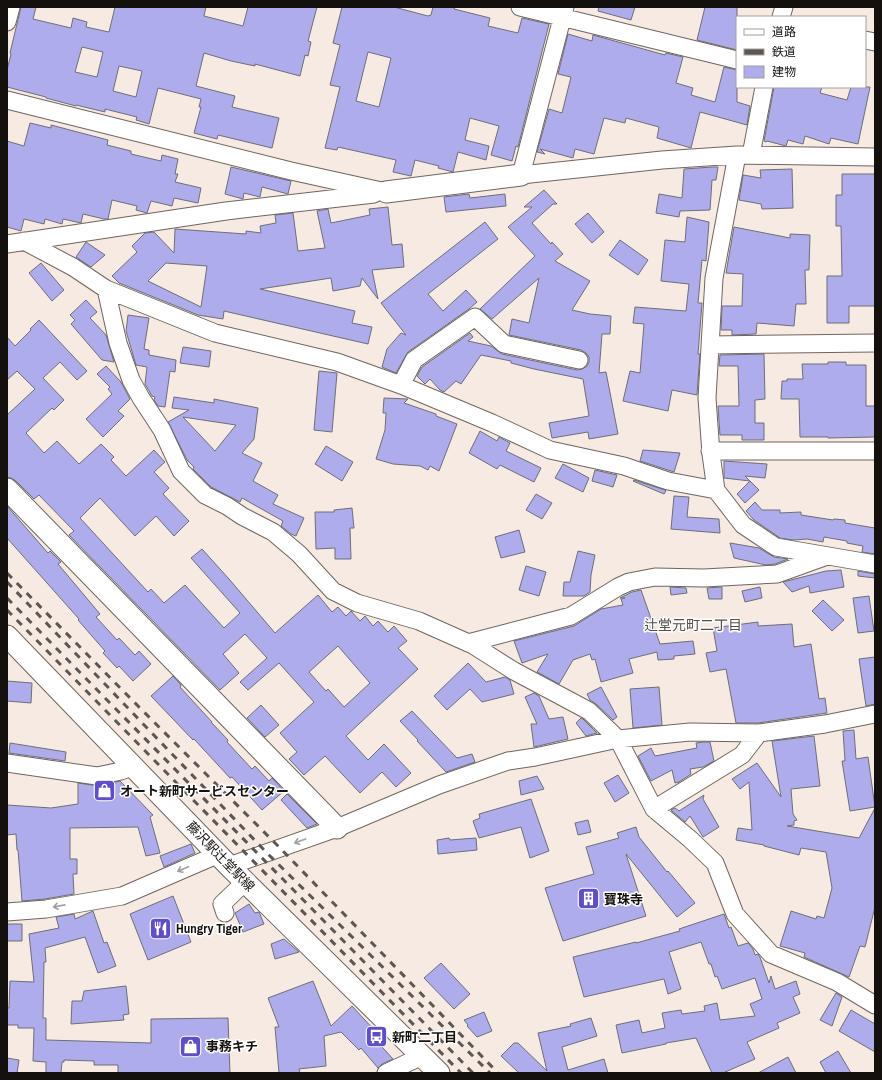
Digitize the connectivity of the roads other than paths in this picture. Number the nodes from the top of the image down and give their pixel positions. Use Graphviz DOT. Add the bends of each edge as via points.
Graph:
graph roads {
  1 [pos="11,7"];
  2 [pos="520,7"];
  3 [pos="564,12"];
  4 [pos="7,22"];
  5 [pos="736,60"];
  6 [pos="764,88"];
  7 [pos="7,100"];
  8 [pos="744,155"];
  9 [pos="875,157"];
  10 [pos="521,175"];
  11 [pos="386,192"];
  12 [pos="24,241"];
  13 [pos="7,244"];
  14 [pos="106,289"];
  15 [pos="875,344"];
  16 [pos="710,345"];
  17 [pos="579,360"];
  18 [pos="401,385"];
  19 [pos="710,451"];
  20 [pos="875,451"];
  21 [pos="7,489"];
  22 [pos="716,490"];
  23 [pos="829,556"];
  24 [pos="875,564"];
  25 [pos="7,636"];
  26 [pos="468,643"];
  27 [pos="875,714"];
  28 [pos="759,733"];
  29 [pos="618,739"];
  30 [pos="7,763"];
  31 [pos="134,766"];
  32 [pos="654,809"];
  33 [pos="337,828"];
  34 [pos="224,860"];
  35 [pos="245,882"];
  36 [pos="7,912"];
  37 [pos="225,913"];
  38 [pos="875,1005"];
  39 [pos="422,1056"];
  40 [pos="386,1073"];
  41 [pos="438,1073"];
  1 -- 4 [label="street"];
  2 -- 3 [label="street"];
  3 -- 5 [label="street"];
  3 -- 10 [label="street"];
  6 -- 8 [label="street"];
  7 -- 11 [label="street" via="291,171"];
  8 -- 9 [label="street"];
  8 -- 10 [label="street" via="662,160"];
  8 -- 16 [label="street" via="726,216 714,278"];
  10 -- 11 [label="street"];
  11 -- 12 [label="street" via="226,211"];
  12 -- 13 [label="street"];
  12 -- 14 [label="street" via="73,267"];
  14 -- 18 [label="street" via="215,333 337,362"];
  14 -- 26 [label="street" via="118,342 131,380 162,430 181,470 205,495 274,532 299,554 333,591 357,603 420,621"];
  15 -- 16 [label="street"];
  16 -- 19 [label="street" via="707,398"];
  17 -- 18 [label="street" via="504,344 475,317 414,360"];
  18 -- 22 [label="street" via="492,422 550,450 624,466 668,481"];
  19 -- 20 [label="street"];
  19 -- 22 [label="street"];
  21 -- 33 [label="street"];
  22 -- 23 [label="street" via="743,525 776,547"];
  23 -- 24 [label="street"];
  23 -- 26 [label="street" via="777,574 704,578 655,577 628,582 571,616"];
  25 -- 31 [label="street, 藤沢駅辻堂駅線"];
  26 -- 29 [label="street" via="589,711"];
  27 -- 28 [label="street"];
  28 -- 29 [label="street" via="690,732"];
  28 -- 32 [label="street" via="742,755"];
  29 -- 32 [label="street"];
  29 -- 33 [label="street" via="508,761 439,785"];
  30 -- 31 [label="street" via="97,776"];
  31 -- 34 [label="street, 藤沢駅辻堂駅線"];
  32 -- 38 [label="street" via="715,863 736,914 771,954 837,982"];
  33 -- 34 [label="street, one-way"];
  34 -- 35 [label="street, 藤沢駅辻堂駅線"];
  34 -- 36 [label="street, one-way" via="122,896 46,909"];
  35 -- 37 [label="street" via="222,904"];
  35 -- 39 [label="street, 藤沢駅辻堂駅線"];
  39 -- 40 [label="street"];
  39 -- 41 [label="street, 藤沢駅辻堂駅線"];
}
